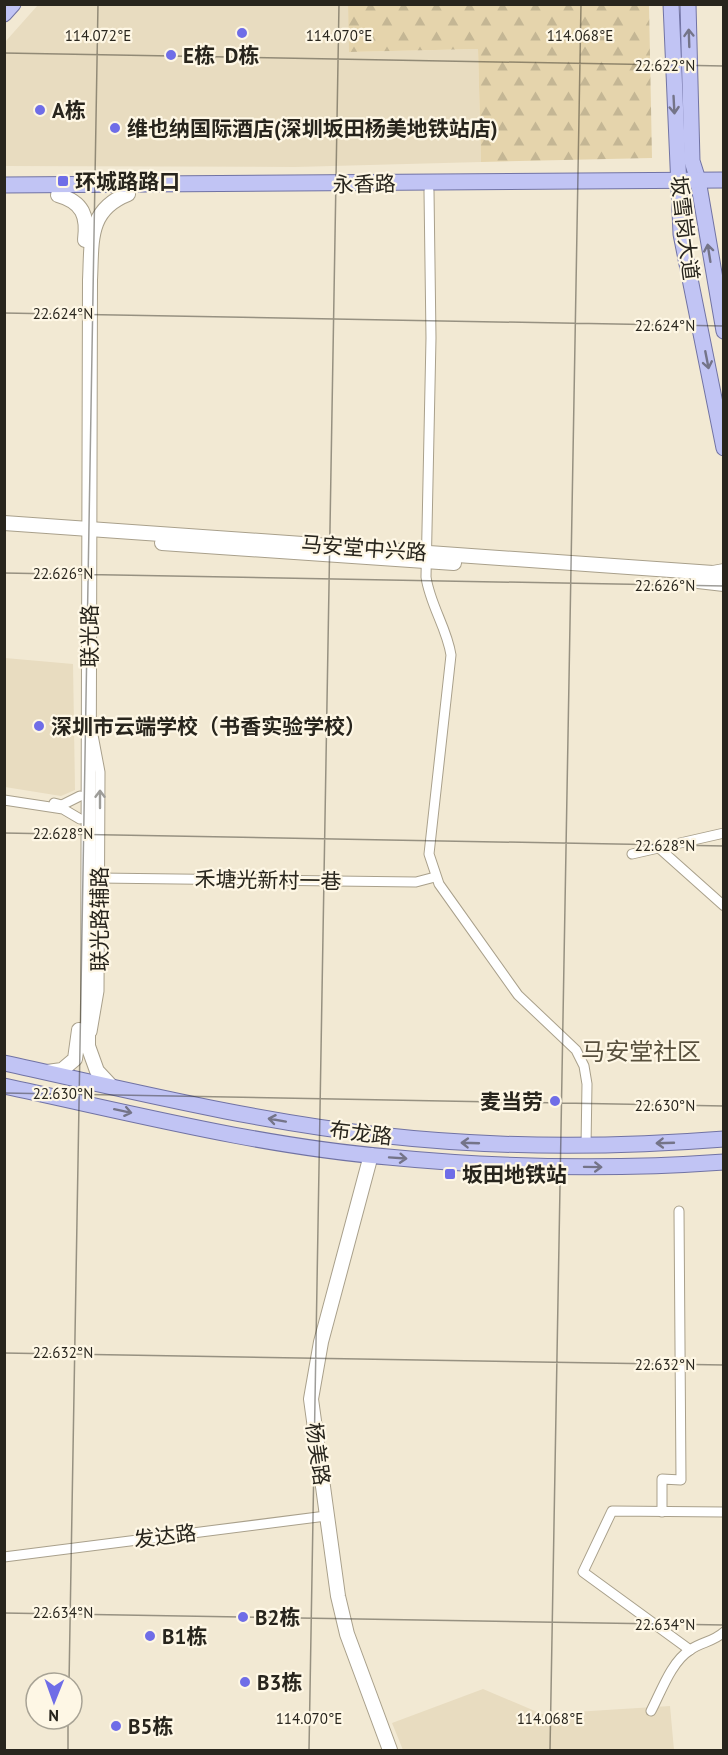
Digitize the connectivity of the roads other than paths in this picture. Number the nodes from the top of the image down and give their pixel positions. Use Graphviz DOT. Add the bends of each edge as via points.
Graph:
graph roads {
  1 [pos="13,4"];
  2 [pos="671,4"];
  3 [pos="688,4"];
  4 [pos="4,14"];
  5 [pos="723,180"];
  6 [pos="4,185"];
  7 [pos="678,185"];
  8 [pos="699,185"];
  9 [pos="723,189"];
  10 [pos="429,191"];
  11 [pos="128,194"];
  12 [pos="4,195"];
  13 [pos="58,195"];
  14 [pos="723,331"];
  15 [pos="723,448"];
  16 [pos="4,523"];
  17 [pos="4,532"];
  18 [pos="85,533"];
  19 [pos="426,556"];
  20 [pos="723,571"];
  21 [pos="723,584"];
  22 [pos="89,720"];
  23 [pos="80,796"];
  24 [pos="4,798"];
  25 [pos="80,819"];
  26 [pos="723,833"];
  27 [pos="659,848"];
  28 [pos="632,854"];
  29 [pos="435,877"];
  30 [pos="99,878"];
  31 [pos="723,906"];
  32 [pos="88,1046"];
  33 [pos="4,1063"];
  34 [pos="45,1072"];
  35 [pos="4,1086"];
  36 [pos="112,1087"];
  37 [pos="723,1139"];
  38 [pos="586,1146"];
  39 [pos="371,1155"];
  40 [pos="723,1162"];
  41 [pos="679,1211"];
  42 [pos="662,1512"];
  43 [pos="723,1512"];
  44 [pos="326,1516"];
  45 [pos="4,1557"];
  46 [pos="723,1632"];
  47 [pos="690,1650"];
  48 [pos="651,1711"];
  49 [pos="390,1750"];
  1 -- 4 [label="main road"];
  2 -- 7 [label="main road, 坂雪岗大道, one-way"];
  8 -- 3 [label="main road, 坂雪岗大道, one-way" via="693,161"];
  5 -- 8 [label="main road, 永香路"];
  6 -- 7 [label="main road, 永香路"];
  7 -- 8 [label="main road, 永香路"];
  7 -- 10 [label="main road, 永香路"];
  7 -- 15 [label="main road, 坂雪岗大道, one-way" via="681,234"];
  8 -- 9 [label="main road, 永香路"];
  14 -- 8 [label="main road, 坂雪岗大道, one-way"];
  10 -- 11 [label="main road, 永香路"];
  10 -- 19 [label="street" via="431,338"];
  11 -- 13 [label="main road, 永香路"];
  11 -- 18 [label="street, 联光路" via="107,205 94,227"];
  12 -- 13 [label="main road, 永香路"];
  13 -- 18 [label="street, 联光路" via="77,202 86,218 81,279"];
  16 -- 18 [label="street, 马安堂中兴路"];
  17 -- 18 [label="street, 马安堂中兴路"];
  18 -- 19 [label="street, 马安堂中兴路"];
  18 -- 22 [label="street, 联光路"];
  18 -- 23 [label="street, 联光路"];
  19 -- 20 [label="street, 马安堂中兴路"];
  19 -- 21 [label="street, 马安堂中兴路"];
  19 -- 29 [label="street" via="428,589 451,656 429,839"];
  30 -- 22 [label="street, 联光路辅路, one-way" via="100,772"];
  22 -- 32 [label="street, 联光路"];
  23 -- 24 [label="street" via="62,805"];
  23 -- 25 [label="street, 联光路"];
  24 -- 25 [label="street" via="63,809"];
  25 -- 34 [label="street, 联光路" via="79,1045 69,1066"];
  26 -- 27 [label="street"];
  27 -- 28 [label="street"];
  27 -- 31 [label="street"];
  29 -- 30 [label="street, 禾塘光新村一巷" via="416,882"];
  29 -- 38 [label="street" via="518,994 576,1050 587,1084"];
  30 -- 32 [label="street, 联光路辅路" via="98,1011"];
  32 -- 36 [label="street, 联光路" via="96,1071"];
  33 -- 34 [label="main road, 布龙路"];
  34 -- 36 [label="main road, 布龙路"];
  35 -- 39 [label="main road, 布龙路, one-way" via="218,1131"];
  38 -- 36 [label="main road, 布龙路, one-way" via="451,1142 378,1135 244,1114"];
  37 -- 38 [label="main road, 布龙路, one-way"];
  39 -- 40 [label="main road, 布龙路, one-way" via="547,1167"];
  39 -- 44 [label="street, 杨美路" via="313,1381 313,1426"];
  41 -- 42 [label="street" via="681,1480 662,1479"];
  42 -- 43 [label="street"];
  42 -- 47 [label="street" via="612,1512 583,1572"];
  44 -- 45 [label="street, 发达路"];
  44 -- 49 [label="street, 杨美路" via="348,1634"];
  46 -- 47 [label="street" via="714,1641"];
  47 -- 48 [label="street" via="676,1664"];
}
